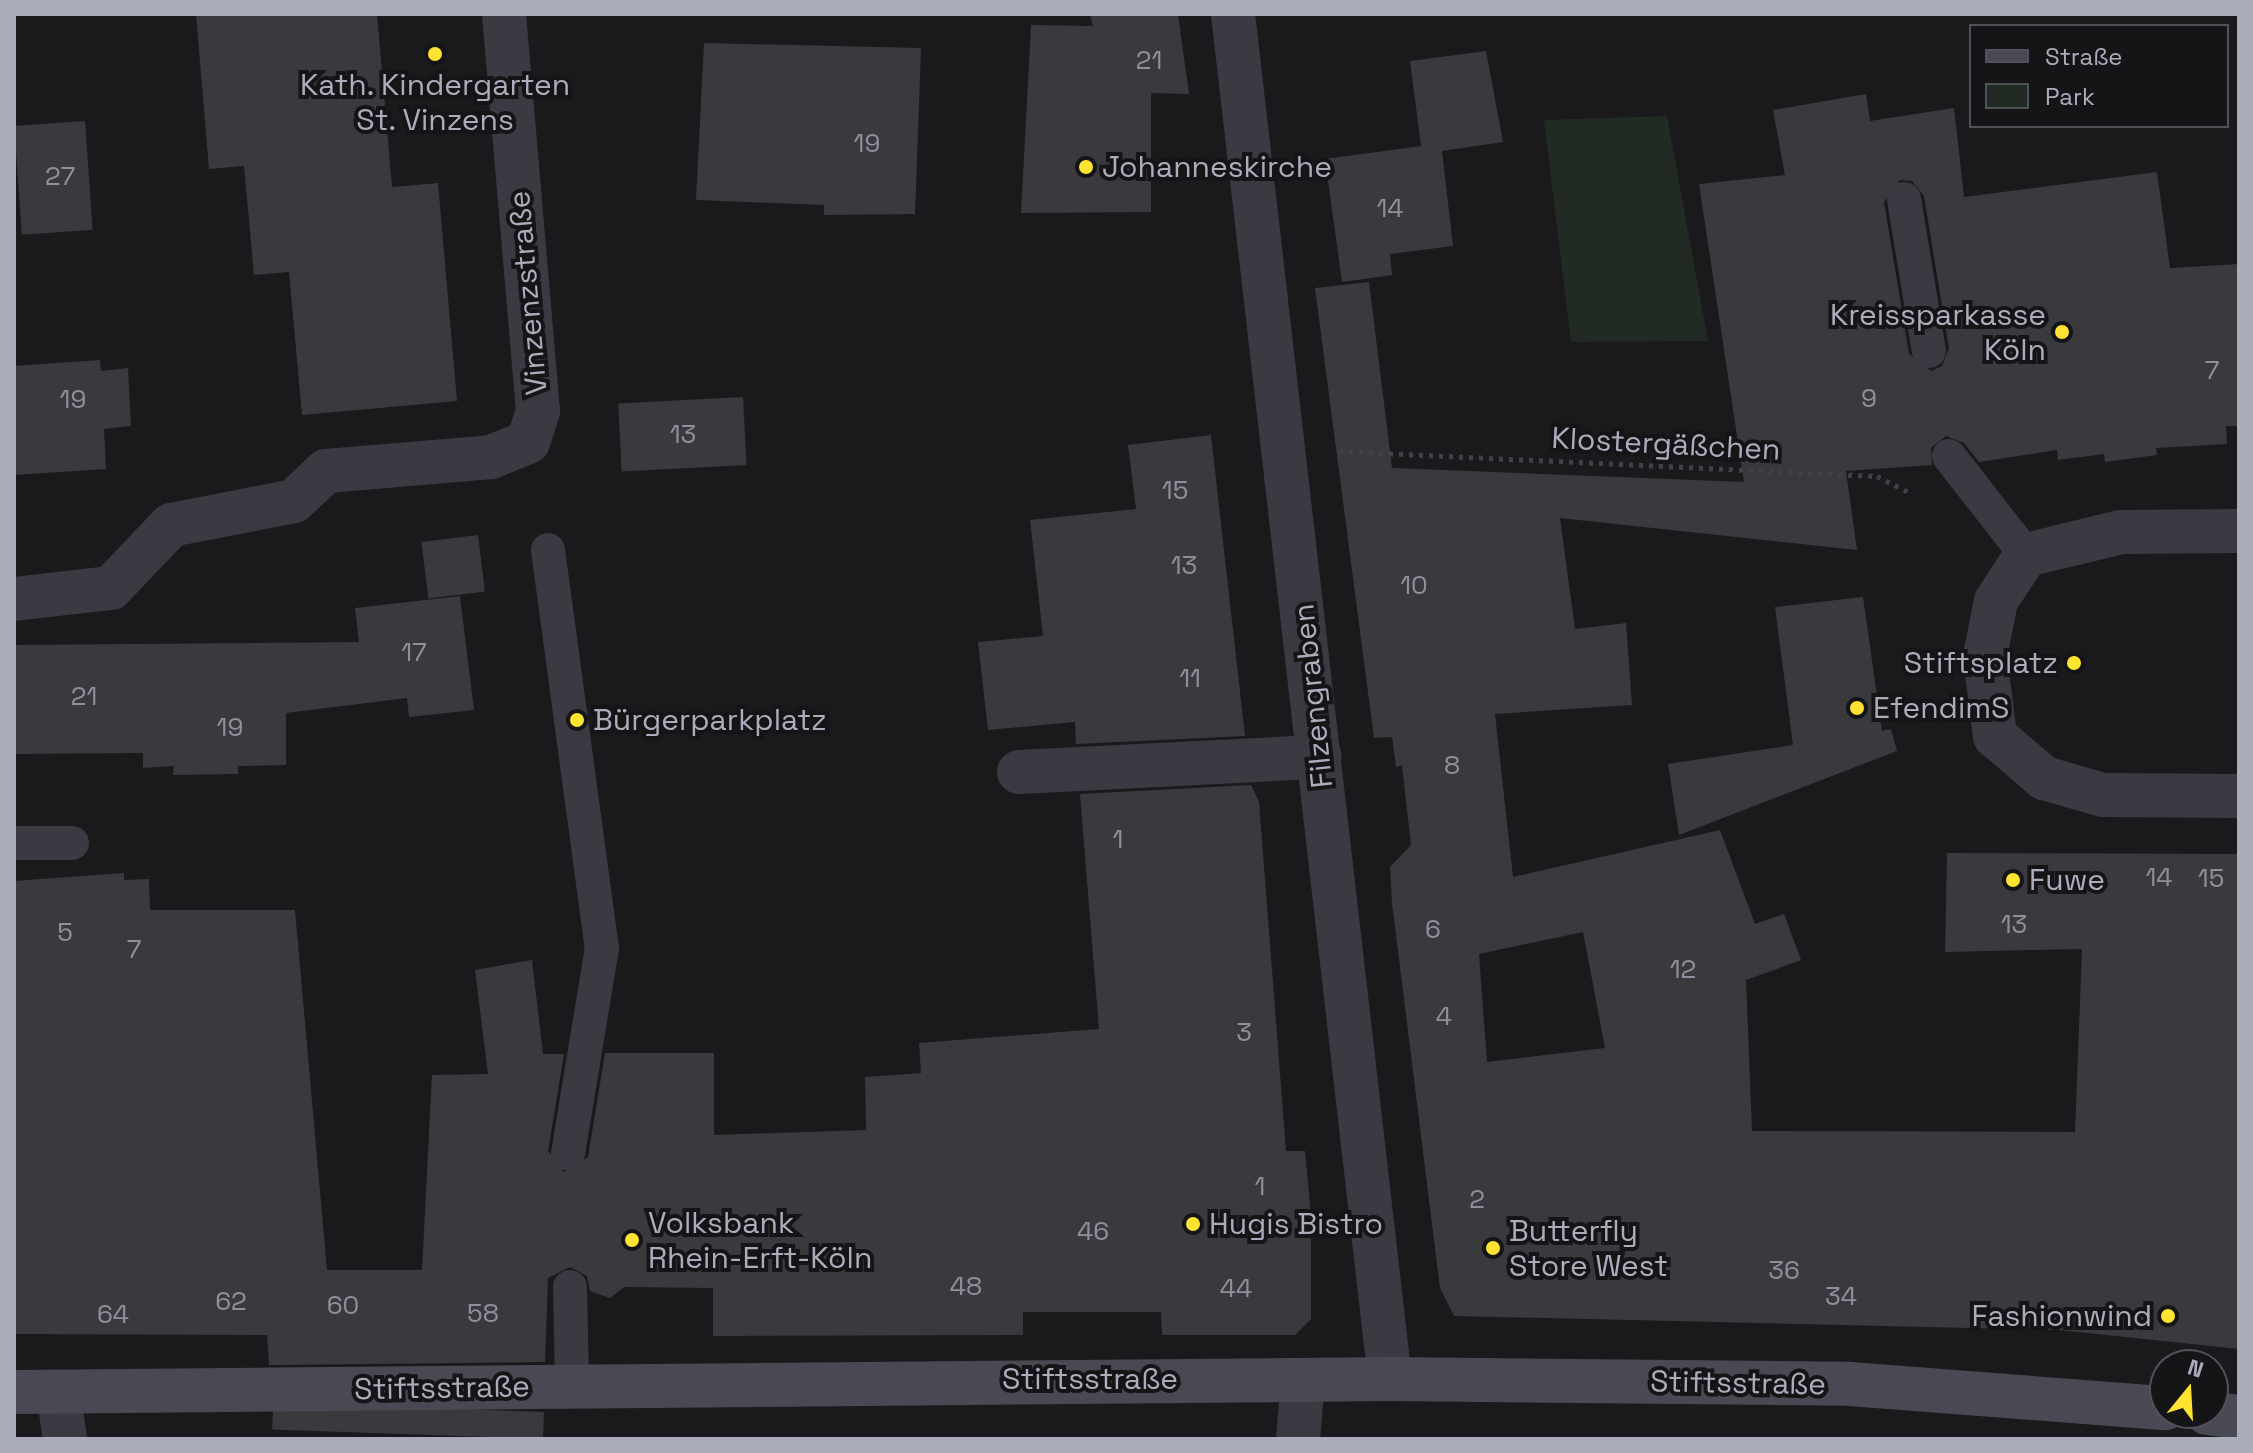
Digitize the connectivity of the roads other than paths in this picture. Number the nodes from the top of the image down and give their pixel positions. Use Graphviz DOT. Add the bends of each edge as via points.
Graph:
graph roads {
  1 [pos="504,14"];
  2 [pos="1233,14"];
  3 [pos="1904,199"];
  4 [pos="1929,351"];
  5 [pos="1949,456"];
  6 [pos="2239,531"];
  7 [pos="548,550"];
  8 [pos="2026,555"];
  9 [pos="14,599"];
  10 [pos="1320,757"];
  11 [pos="1019,772"];
  12 [pos="2239,796"];
  13 [pos="14,843"];
  14 [pos="72,843"];
  15 [pos="568,1153"];
  16 [pos="570,1287"];
  17 [pos="1390,1379"];
  18 [pos="1303,1380"];
  19 [pos="572,1386"];
  20 [pos="14,1392"];
  21 [pos="58,1392"];
  22 [pos="2149,1407"];
  23 [pos="65,1439"];
  24 [pos="1298,1439"];
  1 -- 9 [label="street, Vinzenzstraße" via="538,411 528,442 491,457 326,471 294,501 171,525 111,588"];
  2 -- 10 [label="street, Filzengraben"];
  3 -- 4 [label="lane"];
  5 -- 8 [label="lane"];
  6 -- 8 [label="street" via="2121,532"];
  7 -- 15 [label="lane" via="602,948"];
  8 -- 12 [label="street" via="1996,601 1985,656 1995,736 2044,778 2103,795"];
  10 -- 11 [label="street"];
  10 -- 17 [label="street, Filzengraben"];
  13 -- 14 [label="lane"];
  16 -- 19 [label="lane"];
  17 -- 18 [label="street, Stiftsstraße"];
  17 -- 22 [label="street, Stiftsstraße" via="1850,1384"];
  18 -- 19 [label="street, Stiftsstraße"];
  18 -- 24 [label="street"];
  19 -- 21 [label="street, Stiftsstraße"];
  20 -- 21 [label="street, Stiftsstraße"];
  21 -- 23 [label="street"];
}
